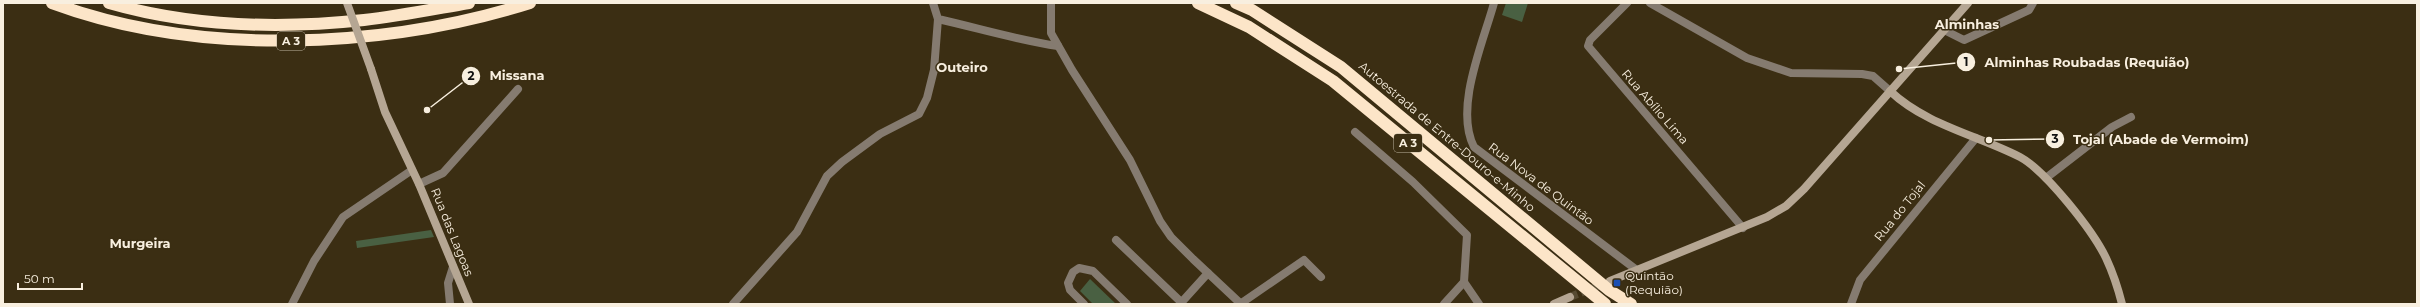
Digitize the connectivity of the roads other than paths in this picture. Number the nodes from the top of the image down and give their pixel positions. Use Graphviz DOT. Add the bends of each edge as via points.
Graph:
graph roads {
  1 [pos="52,3"];
  2 [pos="109,3"];
  3 [pos="347,3"];
  4 [pos="469,3"];
  5 [pos="530,3"];
  6 [pos="933,3"];
  7 [pos="1051,3"];
  8 [pos="1198,3"];
  9 [pos="1236,3"];
  10 [pos="1494,3"];
  11 [pos="1627,3"];
  12 [pos="1650,3"];
  13 [pos="1968,3"];
  14 [pos="2033,3"];
  15 [pos="938,19"];
  16 [pos="1944,30"];
  17 [pos="1058,46"];
  18 [pos="518,89"];
  19 [pos="1890,91"];
  20 [pos="2131,117"];
  21 [pos="1355,132"];
  22 [pos="1976,138"];
  23 [pos="412,170"];
  24 [pos="2046,178"];
  25 [pos="419,184"];
  26 [pos="1743,228"];
  27 [pos="1116,240"];
  28 [pos="453,267"];
  29 [pos="1638,271"];
  30 [pos="1208,273"];
  31 [pos="1321,277"];
  32 [pos="1610,281"];
  33 [pos="1464,282"];
  34 [pos="1570,298"];
  35 [pos="294,303"];
  36 [pos="1180,303"];
  37 [pos="450,304"];
  38 [pos="469,304"];
  39 [pos="733,304"];
  40 [pos="1084,304"];
  41 [pos="1127,304"];
  42 [pos="1240,304"];
  43 [pos="1444,304"];
  44 [pos="1479,304"];
  45 [pos="1554,304"];
  46 [pos="1604,304"];
  47 [pos="1631,304"];
  48 [pos="1851,304"];
  49 [pos="2122,304"];
  1 -- 5 [label="highway, A 3" via="126,24 214,38 287,41 369,37 496,14"];
  2 -- 4 [label="highway, A 3" via="128,9 216,23 286,26 365,20"];
  3 -- 23 [label="main road, Rua das Lagoas, bridge" via="385,112"];
  6 -- 15 [label="street"];
  7 -- 17 [label="street" via="1051,33"];
  8 -- 46 [label="highway, A 3" via="1249,27 1333,81"];
  9 -- 47 [label="highway, Autoestrada de Entre-Douro-e-Minho / A 3" via="1252,10 1341,67 1609,290"];
  10 -- 29 [label="street, Rua Nova de Quintão" via="1467,98 1470,140 1474,147"];
  11 -- 26 [label="street, Rua Abílio Lima" via="1590,40 1588,46"];
  12 -- 19 [label="street" via="1747,58 1792,73 1873,76"];
  13 -- 16 [label="main road"];
  14 -- 16 [label="street" via="2029,10 1964,40"];
  15 -- 17 [label="street" via="1021,40"];
  15 -- 39 [label="street" via="934,70 927,98 919,114 880,134 827,176 797,232"];
  16 -- 19 [label="main road"];
  17 -- 30 [label="street" via="1130,160 1160,221 1171,237"];
  18 -- 25 [label="street" via="443,173"];
  19 -- 22 [label="main road" via="1916,110"];
  19 -- 26 [label="main road" via="1794,199 1776,213"];
  20 -- 24 [label="street" via="2112,127"];
  21 -- 33 [label="street" via="1414,182 1467,235"];
  22 -- 24 [label="main road" via="2020,158"];
  22 -- 48 [label="street, Rua do Tojal" via="1860,280"];
  23 -- 25 [label="main road, Rua das Lagoas"];
  23 -- 35 [label="street" via="343,217 314,261"];
  24 -- 49 [label="main road" via="2106,256"];
  25 -- 28 [label="main road, Rua das Lagoas"];
  26 -- 29 [label="main road"];
  27 -- 36 [label="street"];
  28 -- 37 [label="street" via="448,283"];
  28 -- 38 [label="main road, Rua das Lagoas"];
  29 -- 32 [label="main road"];
  30 -- 36 [label="street"];
  30 -- 42 [label="street"];
  31 -- 42 [label="street" via="1304,260"];
  33 -- 43 [label="street"];
  33 -- 44 [label="street"];
  34 -- 45 [label="main road"];
  40 -- 41 [label="street" via="1070,290 1068,283 1073,272 1079,268 1093,271"];
}
